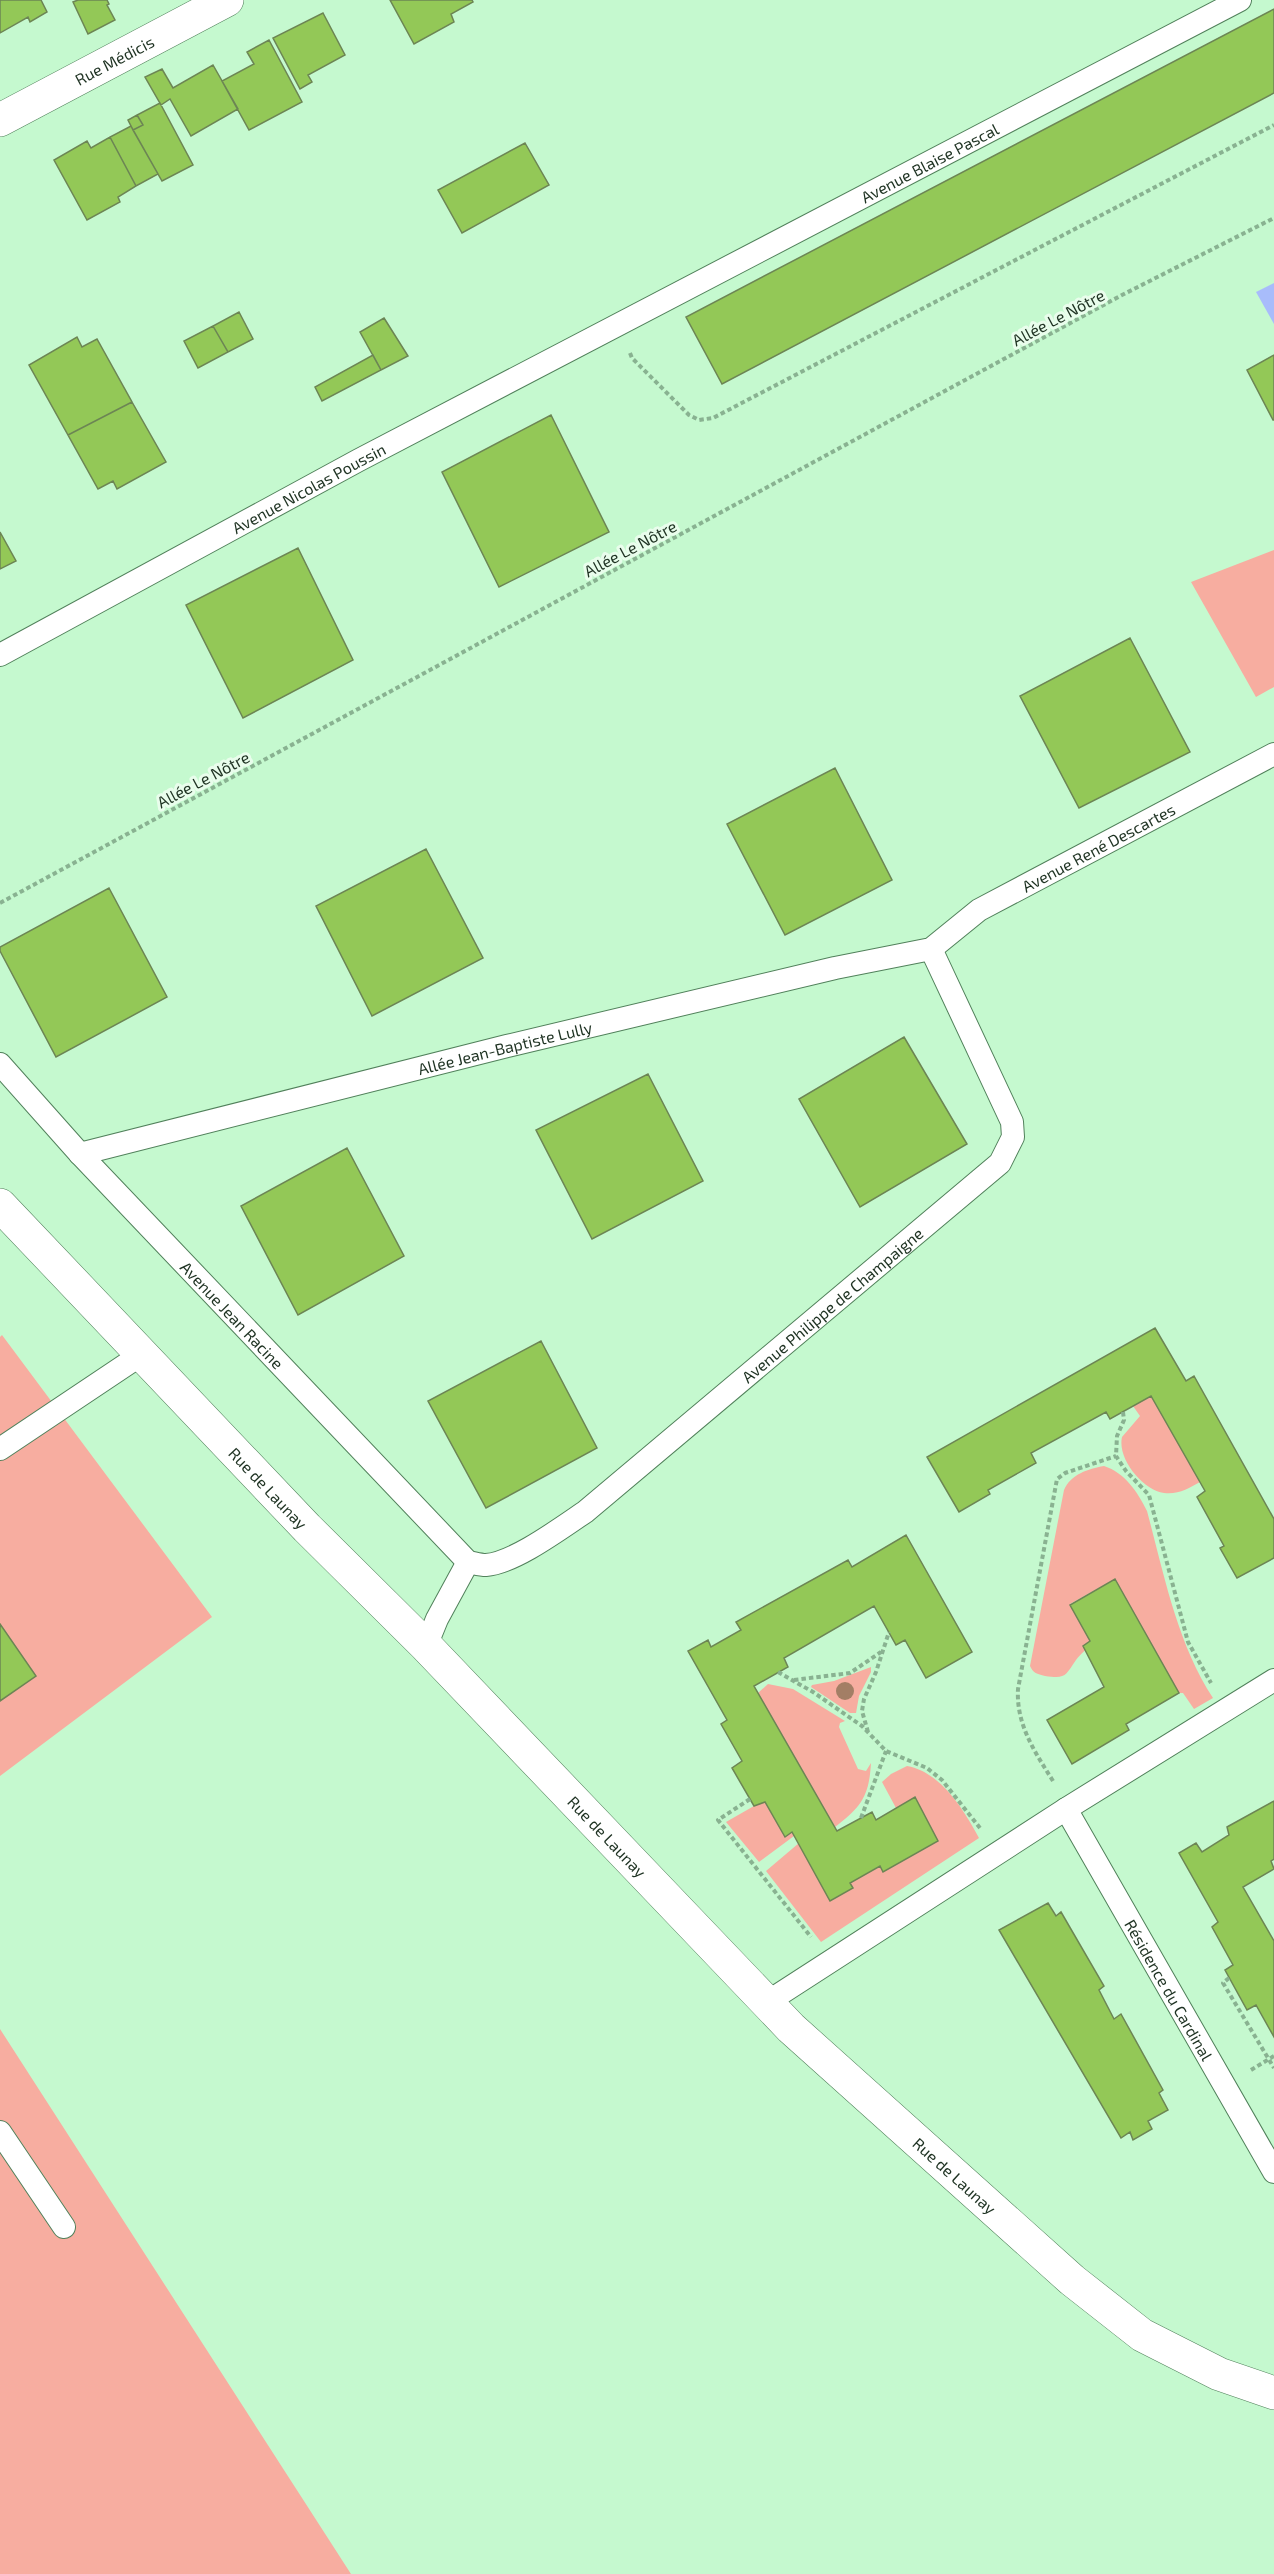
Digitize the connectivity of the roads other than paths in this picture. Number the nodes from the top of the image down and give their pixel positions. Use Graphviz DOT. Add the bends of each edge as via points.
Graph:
graph roads {
  1 [pos="227,0"];
  2 [pos="1240,0"];
  3 [pos="0,120"];
  4 [pos="619,325"];
  5 [pos="0,655"];
  6 [pos="1274,754"];
  7 [pos="931,949"];
  8 [pos="0,1064"];
  9 [pos="80,1154"];
  10 [pos="0,1205"];
  11 [pos="142,1354"];
  12 [pos="0,1449"];
  13 [pos="468,1562"];
  14 [pos="426,1646"];
  15 [pos="1274,1680"];
  16 [pos="1066,1809"];
  17 [pos="766,2002"];
  18 [pos="0,2132"];
  19 [pos="1274,2172"];
  20 [pos="64,2227"];
  21 [pos="1274,2393"];
  1 -- 3 [label="street, Rue Médicis"];
  2 -- 4 [label="lane, Avenue Blaise Pascal"];
  4 -- 5 [label="lane, Avenue Nicolas Poussin" via="359,460"];
  6 -- 7 [label="lane, Avenue René Descartes" via="979,910"];
  7 -- 9 [label="lane, Allée Jean-Baptiste Lully" via="824,970 507,1046"];
  7 -- 13 [label="lane, Avenue Philippe de Champaigne" via="1012,1122 1013,1137 1000,1163 585,1512 535,1545 501,1561 486,1565"];
  8 -- 9 [label="lane, Avenue Jean Racine"];
  9 -- 13 [label="lane, Avenue Jean Racine"];
  10 -- 11 [label="street, Rue de Launay"];
  11 -- 12 [label="lane"];
  11 -- 14 [label="street, Rue de Launay" via="307,1528"];
  13 -- 14 [label="lane"];
  14 -- 17 [label="street, Rue de Launay"];
  15 -- 16 [label="lane"];
  16 -- 17 [label="lane"];
  16 -- 19 [label="lane, Résidence du Cardinal"];
  17 -- 21 [label="street, Rue de Launay" via="1071,2280 1142,2335 1219,2374"];
  18 -- 20 [label="lane"];
}
